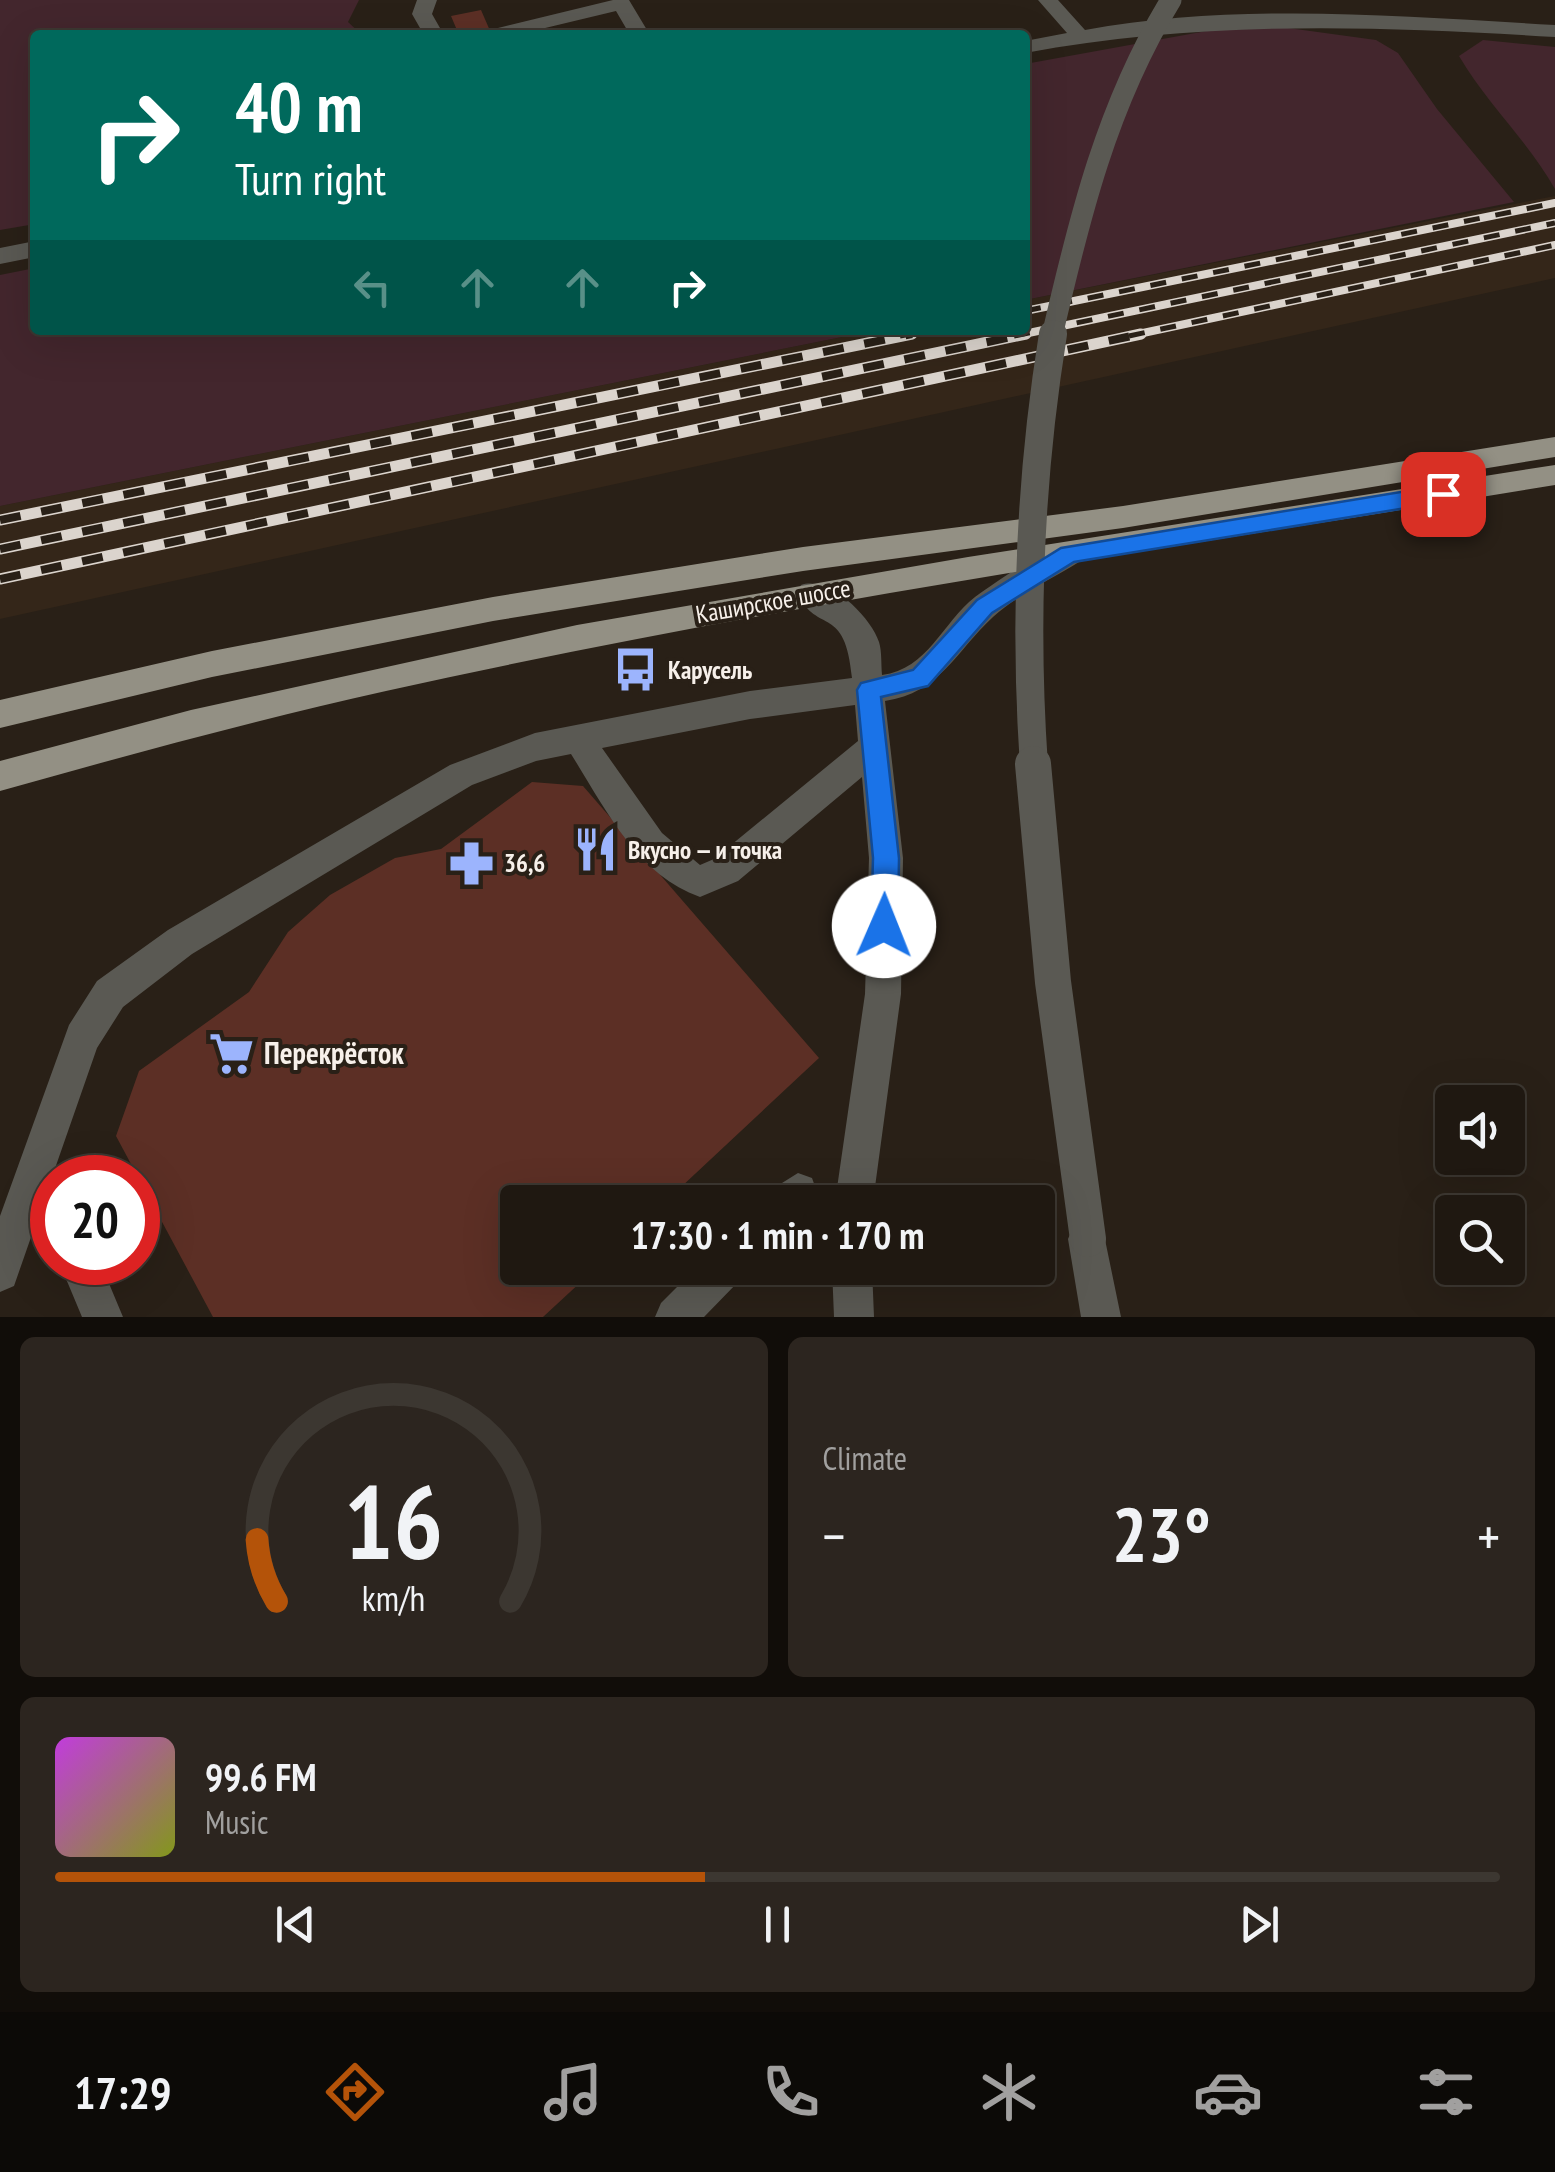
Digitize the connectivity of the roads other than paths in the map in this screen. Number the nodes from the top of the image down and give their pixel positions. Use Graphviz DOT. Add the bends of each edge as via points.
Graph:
graph roads {
  1 [pos="427,0"];
  2 [pos="1048,0"];
  3 [pos="1171,0"];
  4 [pos="1366,0"];
  5 [pos="587,5"];
  6 [pos="1385,19"];
  7 [pos="431,30"];
  8 [pos="504,30"];
  9 [pos="637,30"];
  10 [pos="1555,31"];
  11 [pos="1079,35"];
  12 [pos="1030,45"];
  13 [pos="30,250"];
  14 [pos="0,256"];
  15 [pos="1555,447"];
  16 [pos="1555,475"];
  17 [pos="1069,554"];
  18 [pos="811,594"];
  19 [pos="869,690"];
  20 [pos="0,714"];
  21 [pos="580,740"];
  22 [pos="877,745"];
  23 [pos="0,776"];
  24 [pos="41,1155"];
  25 [pos="856,1185"];
  26 [pos="30,1186"];
  27 [pos="0,1272"];
  28 [pos="89,1285"];
  29 [pos="707,1285"];
  30 [pos="853,1285"];
  31 [pos="103,1317"];
  32 [pos="675,1317"];
  33 [pos="854,1317"];
  34 [pos="1102,1317"];
  1 -- 7 [label="street" via="422,14"];
  2 -- 11 [label="street"];
  3 -- 34 [label="street, bridge" via="1137,62 1089,184 1054,324 1034,466 1034,776 1054,998"];
  4 -- 6 [label="street"];
  5 -- 8 [label="street"];
  5 -- 9 [label="street" via="622,4"];
  6 -- 10 [label="street"];
  6 -- 11 [label="street" via="1222,18"];
  11 -- 12 [label="street"];
  13 -- 14 [label="street"];
  15 -- 20 [label="main road, Каширское шоссе" via="492,608"];
  16 -- 17 [label="main road, Каширское шоссе"];
  17 -- 18 [label="main road, Каширское шоссе"];
  17 -- 19 [label="street" via="984,606 920,679"];
  18 -- 19 [label="street" via="860,632"];
  18 -- 23 [label="main road, Каширское шоссе" via="450,665"];
  19 -- 21 [label="street" via="750,705"];
  19 -- 22 [label="street"];
  21 -- 22 [label="street" via="644,832 679,873 700,881 726,870"];
  21 -- 24 [label="street" via="505,755 461,775 122,982 89,1021"];
  22 -- 25 [label="street" via="886,858 883,994"];
  26 -- 27 [label="street"];
  28 -- 31 [label="street"];
  29 -- 32 [label="street"];
  30 -- 33 [label="street"];
}
